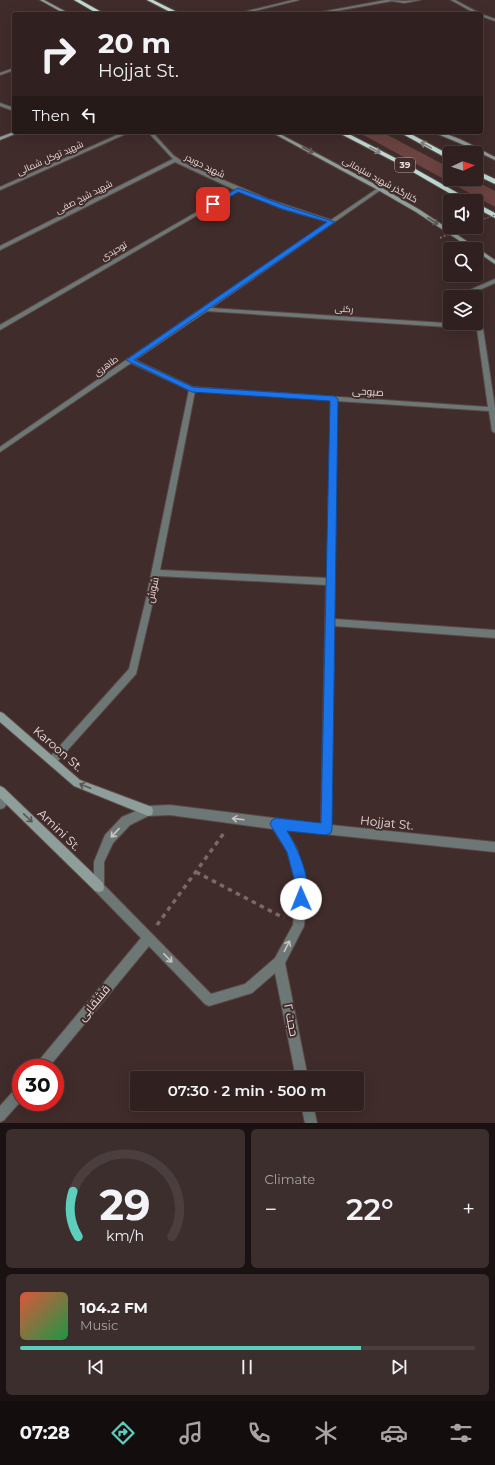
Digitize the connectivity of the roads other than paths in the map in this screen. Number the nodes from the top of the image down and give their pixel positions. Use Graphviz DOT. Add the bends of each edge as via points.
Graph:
graph roads {
  1 [pos="42,0"];
  2 [pos="76,0"];
  3 [pos="149,0"];
  4 [pos="297,0"];
  5 [pos="392,0"];
  6 [pos="418,0"];
  7 [pos="453,0"];
  8 [pos="64,12"];
  9 [pos="98,12"];
  10 [pos="174,12"];
  11 [pos="246,12"];
  12 [pos="324,12"];
  13 [pos="476,12"];
  14 [pos="483,15"];
  15 [pos="495,20"];
  16 [pos="12,70"];
  17 [pos="0,74"];
  18 [pos="0,104"];
  19 [pos="12,109"];
  20 [pos="14,134"];
  21 [pos="124,134"];
  22 [pos="151,134"];
  23 [pos="277,134"];
  24 [pos="344,134"];
  25 [pos="406,134"];
  26 [pos="439,134"];
  27 [pos="0,140"];
  28 [pos="443,154"];
  29 [pos="495,159"];
  30 [pos="175,160"];
  31 [pos="483,176"];
  32 [pos="495,182"];
  33 [pos="0,189"];
  34 [pos="380,189"];
  35 [pos="238,190"];
  36 [pos="456,194"];
  37 [pos="483,209"];
  38 [pos="495,215"];
  39 [pos="332,222"];
  40 [pos="465,242"];
  41 [pos="0,248"];
  42 [pos="483,254"];
  43 [pos="495,262"];
  44 [pos="495,281"];
  45 [pos="474,290"];
  46 [pos="206,309"];
  47 [pos="443,325"];
  48 [pos="0,328"];
  49 [pos="480,330"];
  50 [pos="129,360"];
  51 [pos="192,390"];
  52 [pos="334,399"];
  53 [pos="492,409"];
  54 [pos="495,431"];
  55 [pos="0,450"];
  56 [pos="155,573"];
  57 [pos="331,582"];
  58 [pos="330,622"];
  59 [pos="495,634"];
  60 [pos="0,716"];
  61 [pos="52,761"];
  62 [pos="2,798"];
  63 [pos="148,811"];
  64 [pos="276,824"];
  65 [pos="326,829"];
  66 [pos="495,847"];
  67 [pos="99,887"];
  68 [pos="148,938"];
  69 [pos="279,962"];
  70 [pos="47,1059"];
  71 [pos="301,1071"];
  72 [pos="12,1102"];
  73 [pos="308,1111"];
  74 [pos="0,1116"];
  75 [pos="311,1123"];
  1 -- 8 [label="street"];
  2 -- 9 [label="highway"];
  3 -- 10 [label="highway"];
  4 -- 11 [label="street"];
  5 -- 6 [label="street"];
  5 -- 12 [label="street"];
  7 -- 13 [label="street"];
  14 -- 15 [label="street"];
  16 -- 17 [label="street"];
  18 -- 19 [label="street"];
  20 -- 27 [label="street"];
  21 -- 33 [label="street, شهید توکل شمالی"];
  22 -- 30 [label="street, شهید حویدر"];
  23 -- 34 [label="street, کنارگذر شهید سلیمانی, one-way"];
  24 -- 36 [label="highway, 39, one-way"];
  28 -- 25 [label="highway, one-way"];
  26 -- 29 [label="street"];
  30 -- 35 [label="street, شهید حویدر"];
  30 -- 41 [label="street, شهید شیخ صفی"];
  31 -- 32 [label="highway"];
  34 -- 39 [label="street, طاهری"];
  34 -- 40 [label="street, کنارگذر شهید سلیمانی, one-way"];
  35 -- 39 [label="street, شهید حویدر" via="284,208"];
  35 -- 48 [label="street, توحیدی"];
  37 -- 38 [label="highway"];
  39 -- 46 [label="street, طاهری"];
  42 -- 43 [label="street, کنارگذر شهید سلیمانی"];
  44 -- 45 [label="street"];
  46 -- 47 [label="street, رکنی"];
  46 -- 50 [label="street, طاهری"];
  49 -- 53 [label="street"];
  50 -- 51 [label="street, صبوحی"];
  50 -- 55 [label="street, طاهری"];
  51 -- 52 [label="street, صبوحی"];
  51 -- 56 [label="street, شوش"];
  52 -- 53 [label="street, صبوحی"];
  52 -- 57 [label="street"];
  53 -- 54 [label="street"];
  56 -- 57 [label="street"];
  56 -- 61 [label="street, شوش" via="133,671"];
  57 -- 58 [label="street"];
  58 -- 59 [label="street"];
  58 -- 65 [label="street"];
  60 -- 61 [label="street, Karoon St."];
  63 -- 61 [label="street, Karoon St., one-way" via="77,783"];
  62 -- 67 [label="street, Amini St., one-way"];
  64 -- 63 [label="street, Hojjat St., one-way" via="170,810"];
  63 -- 67 [label="street, one-way" via="126,821 110,839 99,862"];
  64 -- 65 [label="street, Hojjat St."];
  69 -- 64 [label="street, one-way" via="298,926 302,886 292,849"];
  65 -- 66 [label="street, Hojjat St."];
  67 -- 68 [label="street"];
  68 -- 69 [label="street, one-way" via="209,1000 248,989"];
  68 -- 70 [label="street, قشقایی"];
  69 -- 71 [label="street, حجت ۲"];
  72 -- 74 [label="street"];
  73 -- 75 [label="street"];
}
